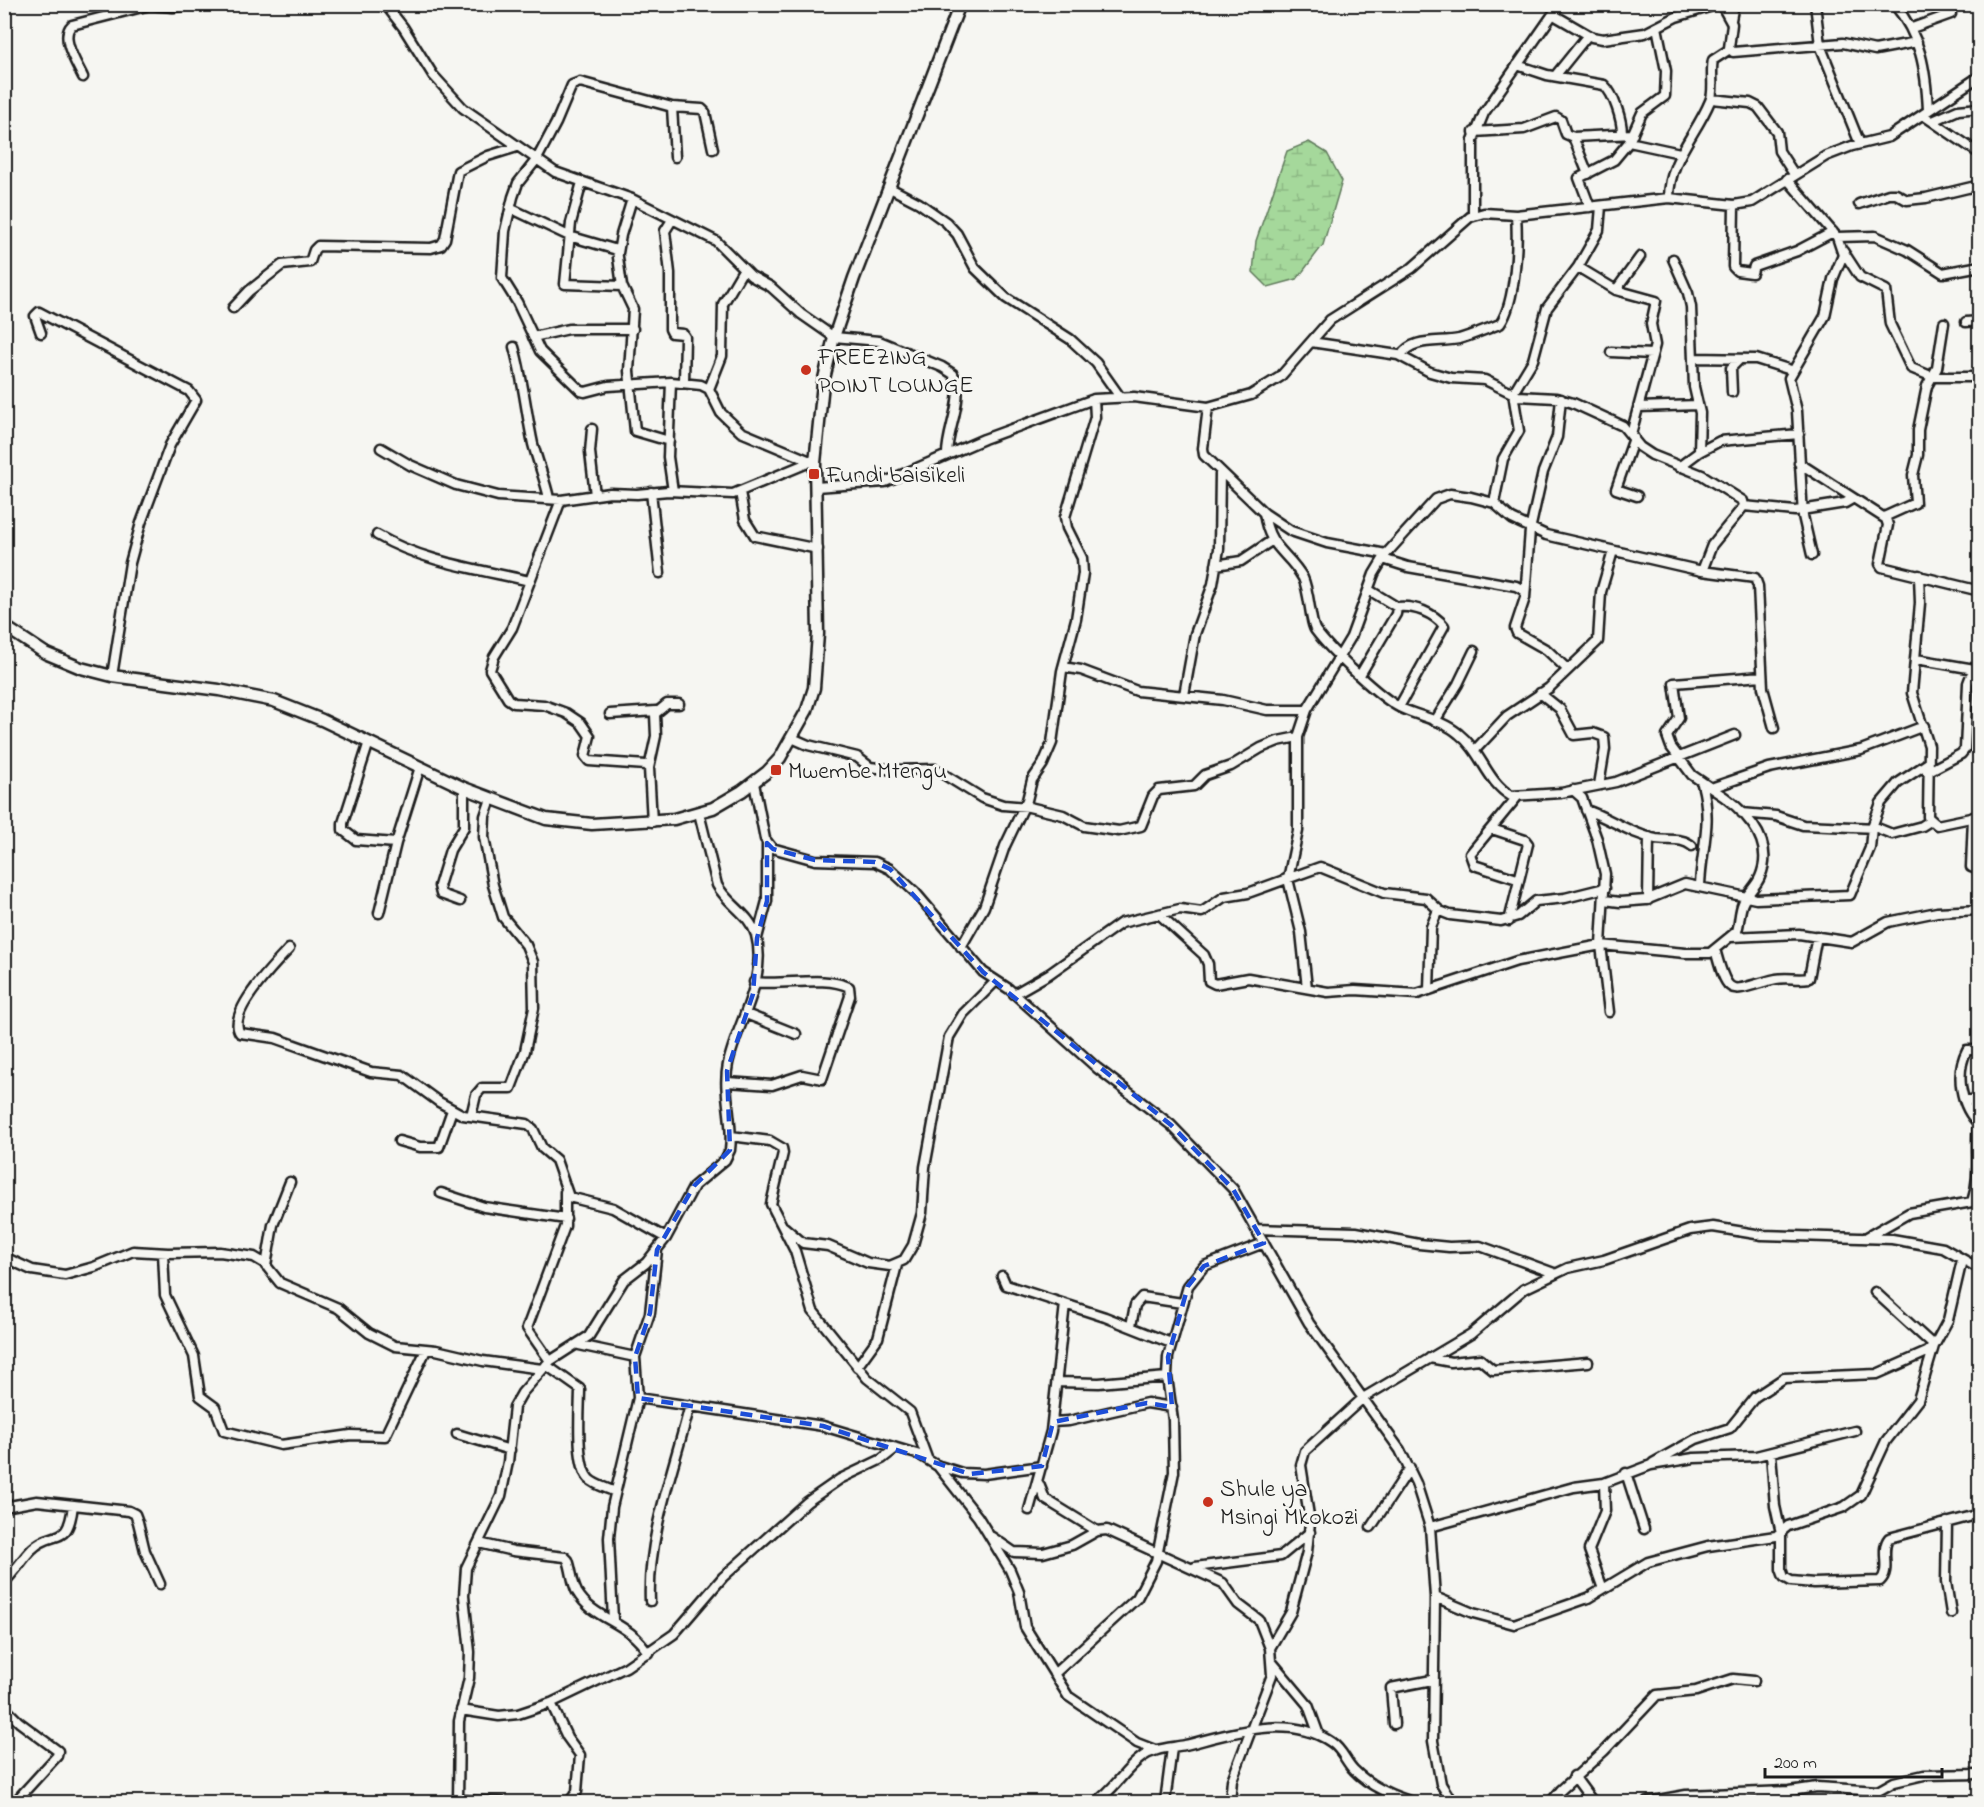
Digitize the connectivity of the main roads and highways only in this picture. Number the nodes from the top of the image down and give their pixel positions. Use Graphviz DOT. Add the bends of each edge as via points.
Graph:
graph roads {
  1 [pos="960,4"];
  2 [pos="4,626"];
  1 -- 2 [label="main road" via="854,278 823,383 813,462 818,549 816,682 807,710 780,758 754,783 724,803 699,813 652,822 570,823 546,819 464,788 322,720 268,699 81,668 45,652"];
}
